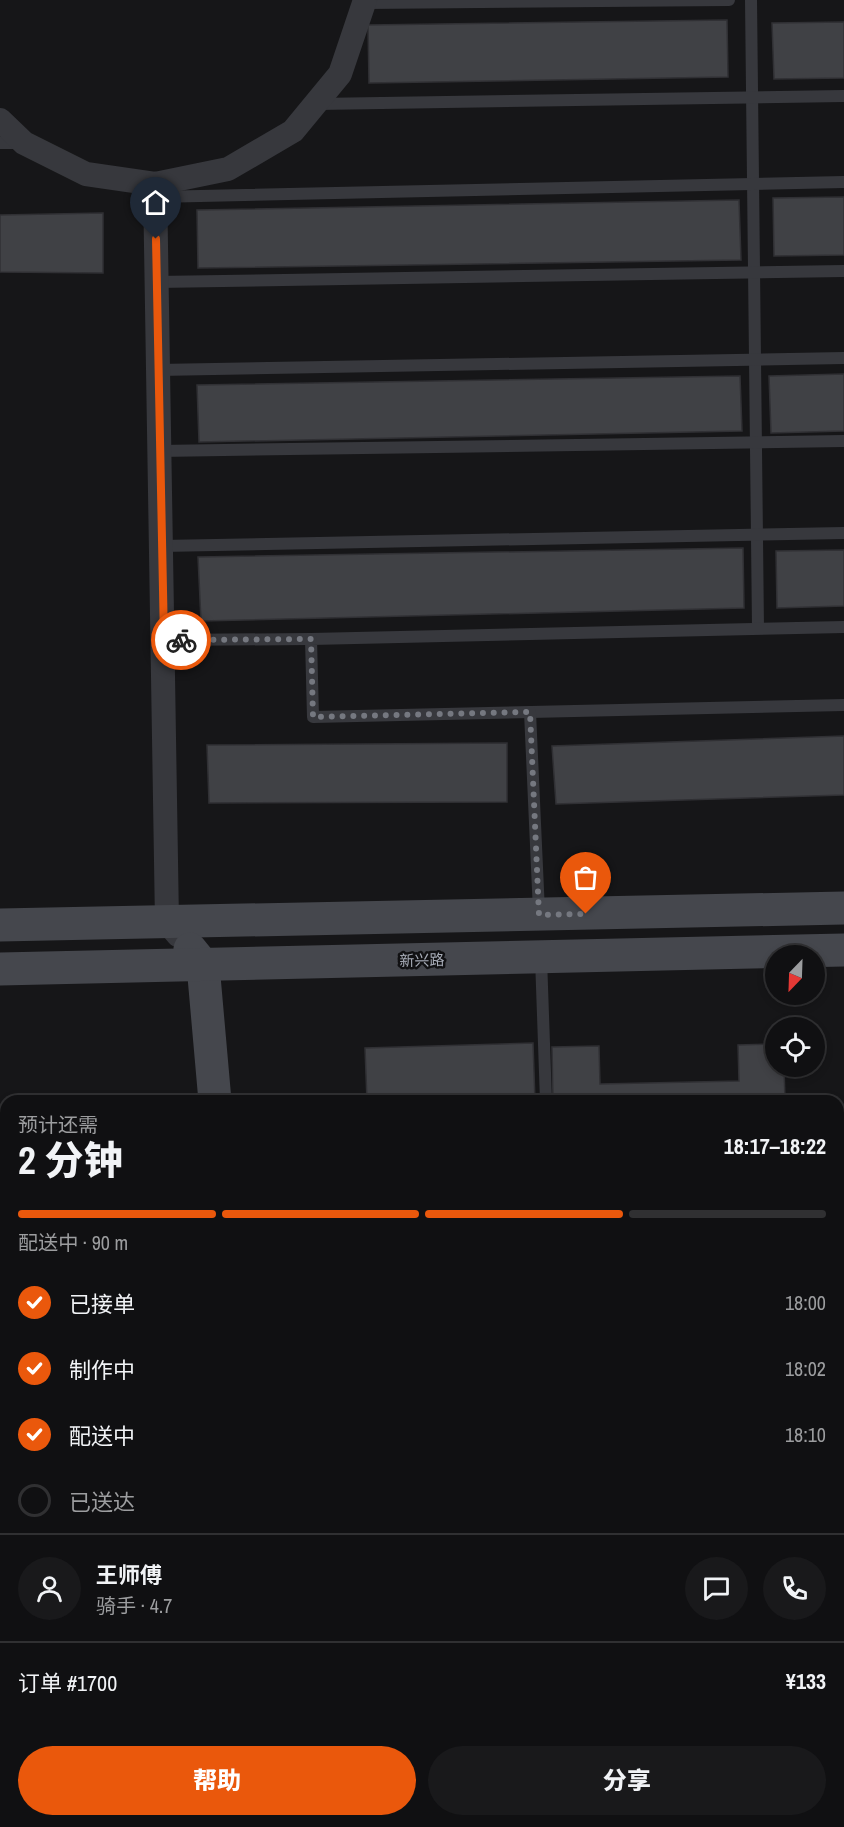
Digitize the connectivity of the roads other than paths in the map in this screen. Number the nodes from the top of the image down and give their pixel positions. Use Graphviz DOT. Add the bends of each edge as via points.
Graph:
graph roads {
  1 [pos="729,0"];
  2 [pos="750,0"];
  3 [pos="365,2"];
  4 [pos="844,96"];
  5 [pos="752,97"];
  6 [pos="316,104"];
  7 [pos="0,120"];
  8 [pos="0,143"];
  9 [pos="24,143"];
  10 [pos="844,182"];
  11 [pos="753,184"];
  12 [pos="155,190"];
  13 [pos="844,271"];
  14 [pos="754,272"];
  15 [pos="156,282"];
  16 [pos="844,358"];
  17 [pos="755,360"];
  18 [pos="158,370"];
  19 [pos="844,441"];
  20 [pos="756,443"];
  21 [pos="159,451"];
  22 [pos="844,533"];
  23 [pos="757,534"];
  24 [pos="161,546"];
  25 [pos="844,627"];
  26 [pos="758,628"];
  27 [pos="311,639"];
  28 [pos="164,640"];
  29 [pos="844,705"];
  30 [pos="530,712"];
  31 [pos="844,908"];
  32 [pos="539,915"];
  33 [pos="0,925"];
  34 [pos="186,944"];
  35 [pos="844,950"];
  36 [pos="541,957"];
  37 [pos="0,969"];
  38 [pos="214,1095"];
  39 [pos="546,1095"];
  1 -- 3 [label="lane"];
  2 -- 5 [label="lane"];
  3 -- 6 [label="street" via="340,74"];
  4 -- 5 [label="lane"];
  5 -- 6 [label="lane"];
  5 -- 11 [label="lane"];
  6 -- 12 [label="street" via="293,131 228,170"];
  7 -- 9 [label="street"];
  8 -- 9 [label="lane"];
  9 -- 12 [label="street" via="86,174"];
  10 -- 11 [label="lane"];
  11 -- 12 [label="lane"];
  11 -- 14 [label="lane"];
  12 -- 15 [label="street"];
  13 -- 14 [label="lane"];
  14 -- 15 [label="lane"];
  14 -- 17 [label="lane"];
  15 -- 18 [label="street"];
  16 -- 17 [label="lane"];
  17 -- 18 [label="lane"];
  17 -- 20 [label="lane"];
  18 -- 21 [label="street"];
  19 -- 20 [label="lane"];
  20 -- 21 [label="lane"];
  20 -- 23 [label="lane"];
  21 -- 24 [label="street"];
  22 -- 23 [label="lane"];
  23 -- 24 [label="lane"];
  23 -- 26 [label="lane"];
  24 -- 28 [label="street"];
  25 -- 26 [label="lane"];
  26 -- 27 [label="lane"];
  27 -- 28 [label="lane"];
  27 -- 30 [label="lane" via="313,717"];
  28 -- 34 [label="street"];
  29 -- 30 [label="lane"];
  30 -- 32 [label="lane"];
  31 -- 32 [label="main road, 新兴路"];
  32 -- 34 [label="main road, 新兴路"];
  33 -- 34 [label="main road, 新兴路"];
  34 -- 36 [label="main road, 新兴路"];
  34 -- 37 [label="main road, 新兴路"];
  34 -- 38 [label="main road"];
  35 -- 36 [label="main road, 新兴路"];
  36 -- 39 [label="lane"];
}
